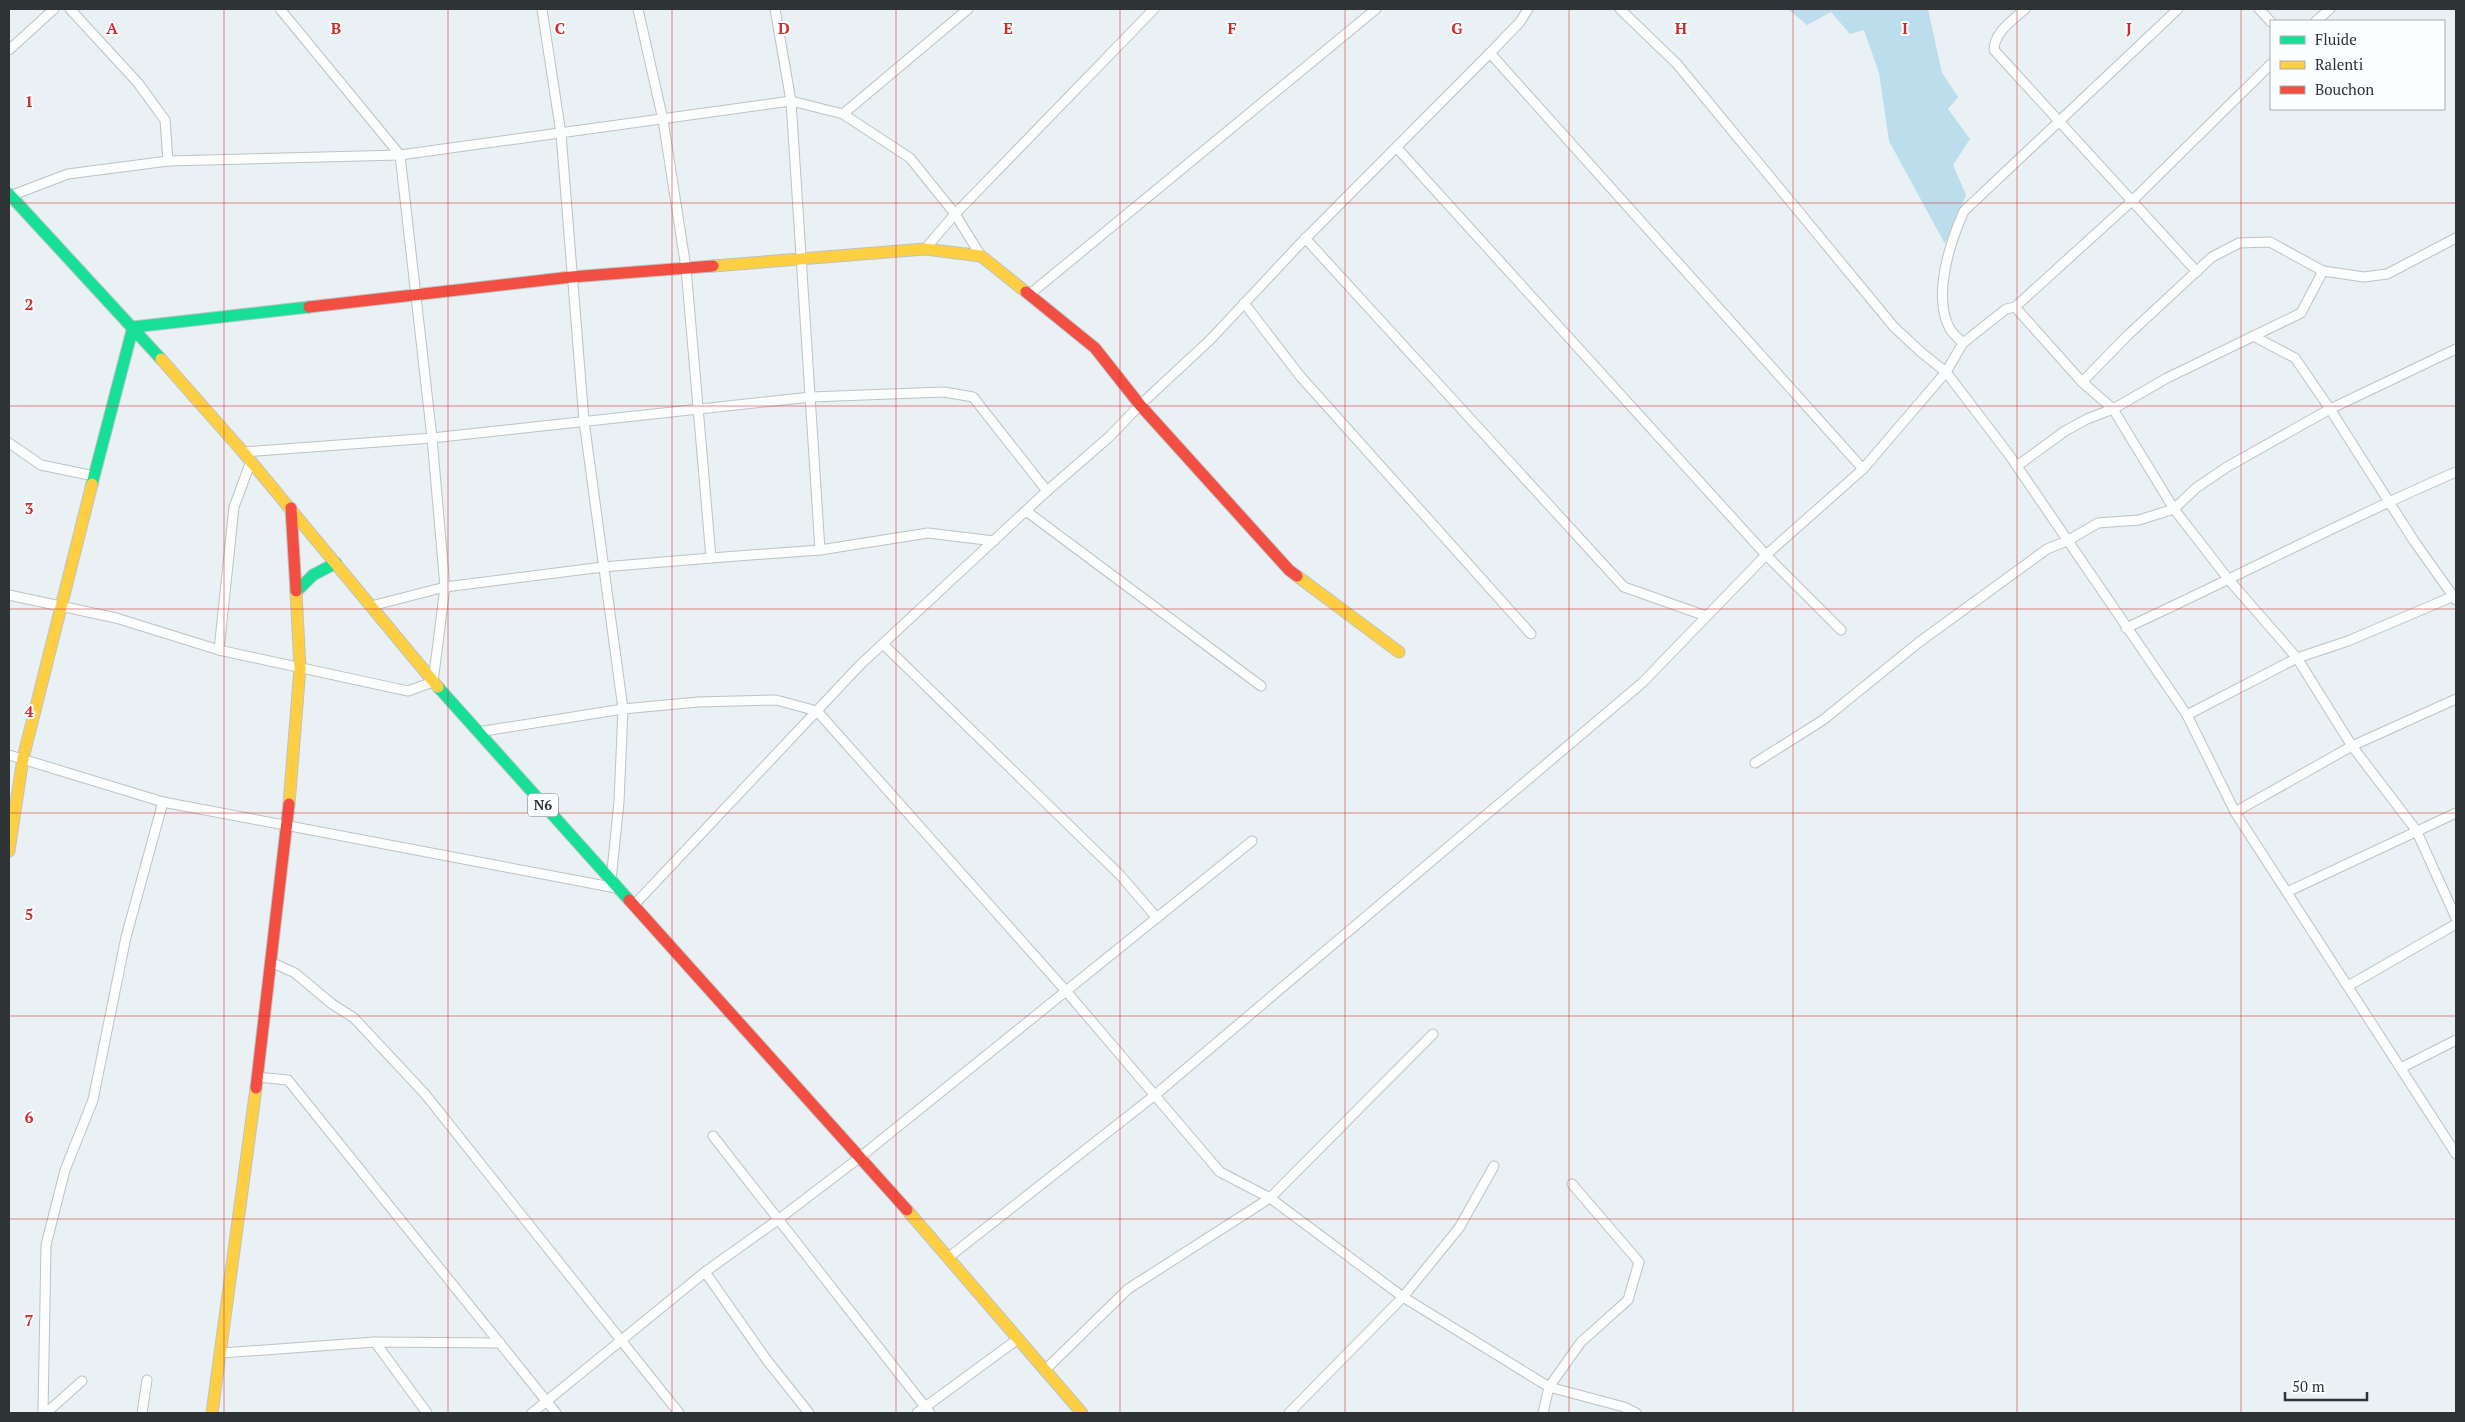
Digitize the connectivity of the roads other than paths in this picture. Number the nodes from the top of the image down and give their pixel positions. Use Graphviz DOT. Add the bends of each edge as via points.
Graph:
graph roads {
  1 [pos="54,9"];
  2 [pos="70,9"];
  3 [pos="280,9"];
  4 [pos="542,9"];
  5 [pos="638,9"];
  6 [pos="775,9"];
  7 [pos="968,9"];
  8 [pos="1154,9"];
  9 [pos="1376,9"];
  10 [pos="1528,9"];
  11 [pos="1620,9"];
  12 [pos="2025,9"];
  13 [pos="2178,9"];
  14 [pos="2259,9"];
  15 [pos="2330,9"];
  16 [pos="2317,20"];
  17 [pos="2270,21"];
  18 [pos="9,50"];
  19 [pos="1490,53"];
  20 [pos="2270,65"];
  21 [pos="791,102"];
  22 [pos="843,114"];
  23 [pos="663,120"];
  24 [pos="2058,121"];
  25 [pos="561,134"];
  26 [pos="1397,148"];
  27 [pos="400,155"];
  28 [pos="168,161"];
  29 [pos="9,196"];
  30 [pos="2133,200"];
  31 [pos="955,214"];
  32 [pos="1305,238"];
  33 [pos="2456,238"];
  34 [pos="925,250"];
  35 [pos="981,256"];
  36 [pos="800,260"];
  37 [pos="686,268"];
  38 [pos="2323,271"];
  39 [pos="2197,272"];
  40 [pos="571,276"];
  41 [pos="1030,294"];
  42 [pos="415,296"];
  43 [pos="1244,303"];
  44 [pos="2015,307"];
  45 [pos="133,327"];
  46 [pos="2253,336"];
  47 [pos="1963,344"];
  48 [pos="2456,348"];
  49 [pos="1946,372"];
  50 [pos="2082,382"];
  51 [pos="811,397"];
  52 [pos="1140,405"];
  53 [pos="698,409"];
  54 [pos="2113,409"];
  55 [pos="2330,409"];
  56 [pos="584,421"];
  57 [pos="432,438"];
  58 [pos="9,443"];
  59 [pos="247,457"];
  60 [pos="2018,466"];
  61 [pos="1863,469"];
  62 [pos="2456,472"];
  63 [pos="94,476"];
  64 [pos="1047,492"];
  65 [pos="2389,501"];
  66 [pos="291,508"];
  67 [pos="2174,509"];
  68 [pos="1026,511"];
  69 [pos="994,541"];
  70 [pos="2067,541"];
  71 [pos="820,550"];
  72 [pos="1766,556"];
  73 [pos="710,558"];
  74 [pos="336,563"];
  75 [pos="603,567"];
  76 [pos="2229,580"];
  77 [pos="445,587"];
  78 [pos="296,592"];
  79 [pos="9,595"];
  80 [pos="2455,598"];
  81 [pos="371,606"];
  82 [pos="60,607"];
  83 [pos="1706,616"];
  84 [pos="2126,628"];
  85 [pos="1841,630"];
  86 [pos="1531,634"];
  87 [pos="883,644"];
  88 [pos="219,650"];
  89 [pos="1399,652"];
  90 [pos="2297,658"];
  91 [pos="300,668"];
  92 [pos="433,682"];
  93 [pos="1261,686"];
  94 [pos="2456,699"];
  95 [pos="623,709"];
  96 [pos="817,711"];
  97 [pos="2187,715"];
  98 [pos="478,732"];
  99 [pos="2352,746"];
  100 [pos="9,755"];
  101 [pos="23,758"];
  102 [pos="1755,763"];
  103 [pos="163,802"];
  104 [pos="2235,812"];
  105 [pos="2456,813"];
  106 [pos="287,825"];
  107 [pos="2416,830"];
  108 [pos="1252,841"];
  109 [pos="9,851"];
  110 [pos="615,884"];
  111 [pos="2287,892"];
  112 [pos="634,905"];
  113 [pos="1157,918"];
  114 [pos="2456,918"];
  115 [pos="2456,924"];
  116 [pos="270,962"];
  117 [pos="2348,986"];
  118 [pos="1066,991"];
  119 [pos="1433,1034"];
  120 [pos="2456,1040"];
  121 [pos="2401,1068"];
  122 [pos="257,1077"];
  123 [pos="1156,1095"];
  124 [pos="713,1136"];
  125 [pos="2456,1153"];
  126 [pos="859,1158"];
  127 [pos="1494,1166"];
  128 [pos="1572,1184"];
  129 [pos="1270,1198"];
  130 [pos="779,1220"];
  131 [pos="950,1256"];
  132 [pos="705,1272"];
  133 [pos="1403,1297"];
  134 [pos="1018,1339"];
  135 [pos="623,1340"];
  136 [pos="375,1342"];
  137 [pos="500,1343"];
  138 [pos="221,1352"];
  139 [pos="1045,1370"];
  140 [pos="147,1380"];
  141 [pos="82,1381"];
  142 [pos="1549,1387"];
  143 [pos="546,1401"];
  144 [pos="928,1410"];
  145 [pos="44,1413"];
  146 [pos="142,1413"];
  147 [pos="212,1413"];
  148 [pos="427,1413"];
  149 [pos="532,1413"];
  150 [pos="556,1413"];
  151 [pos="679,1413"];
  152 [pos="809,1413"];
  153 [pos="917,1413"];
  154 [pos="1082,1413"];
  155 [pos="1289,1413"];
  156 [pos="1543,1413"];
  157 [pos="1636,1413"];
  1 -- 18 [label="street"];
  2 -- 28 [label="street" via="138,83 165,120"];
  3 -- 27 [label="street"];
  4 -- 25 [label="street"];
  5 -- 23 [label="street"];
  6 -- 21 [label="street"];
  7 -- 22 [label="street"];
  8 -- 31 [label="street"];
  9 -- 41 [label="street"];
  10 -- 19 [label="street"];
  11 -- 49 [label="street" via="1677,64 1894,327"];
  12 -- 24 [label="street" via="2000,32 1994,42 1994,50"];
  13 -- 24 [label="street"];
  14 -- 17 [label="street"];
  15 -- 16 [label="street"];
  19 -- 26 [label="street"];
  19 -- 61 [label="street"];
  20 -- 30 [label="street"];
  21 -- 22 [label="street"];
  21 -- 23 [label="street"];
  21 -- 36 [label="street"];
  22 -- 31 [label="street" via="910,158"];
  23 -- 25 [label="street"];
  23 -- 37 [label="street"];
  24 -- 30 [label="street"];
  24 -- 47 [label="street" via="1964,211 1953,234 1946,259 1943,301 1950,329"];
  25 -- 27 [label="street"];
  25 -- 40 [label="street"];
  26 -- 32 [label="street"];
  26 -- 72 [label="street"];
  27 -- 28 [label="street"];
  27 -- 42 [label="street"];
  28 -- 29 [label="street" via="68,174"];
  29 -- 45 [label="main road, N6"];
  30 -- 39 [label="street"];
  30 -- 44 [label="street"];
  31 -- 34 [label="street"];
  31 -- 35 [label="street"];
  32 -- 43 [label="street"];
  32 -- 83 [label="street" via="1624,587"];
  33 -- 38 [label="street" via="2387,274 2364,276"];
  34 -- 35 [label="main road"];
  34 -- 36 [label="main road"];
  35 -- 41 [label="main road"];
  36 -- 37 [label="main road"];
  36 -- 51 [label="street"];
  37 -- 40 [label="main road"];
  37 -- 53 [label="street"];
  38 -- 39 [label="street" via="2270,242 2239,243 2212,257"];
  38 -- 46 [label="street" via="2301,314"];
  39 -- 50 [label="street"];
  40 -- 42 [label="main road"];
  40 -- 56 [label="street"];
  41 -- 52 [label="main road" via="1095,348"];
  42 -- 45 [label="main road"];
  42 -- 57 [label="street"];
  43 -- 52 [label="street" via="1210,340"];
  43 -- 86 [label="street" via="1300,376"];
  44 -- 47 [label="street" via="2006,309"];
  44 -- 50 [label="street"];
  45 -- 59 [label="main road, N6"];
  45 -- 63 [label="main road"];
  46 -- 54 [label="street" via="2167,378"];
  46 -- 55 [label="street" via="2295,358"];
  47 -- 49 [label="street"];
  48 -- 55 [label="street"];
  49 -- 60 [label="street"];
  49 -- 61 [label="street"];
  50 -- 54 [label="street"];
  51 -- 53 [label="street"];
  51 -- 64 [label="street" via="944,392 973,397"];
  51 -- 71 [label="street"];
  52 -- 64 [label="street"];
  52 -- 89 [label="main road" via="1290,570"];
  53 -- 56 [label="street"];
  53 -- 73 [label="street"];
  54 -- 60 [label="street" via="2087,418 2065,431"];
  54 -- 67 [label="street"];
  55 -- 65 [label="street"];
  55 -- 67 [label="street" via="2227,467 2196,488"];
  56 -- 57 [label="street"];
  56 -- 75 [label="street"];
  57 -- 59 [label="street"];
  57 -- 77 [label="street"];
  58 -- 63 [label="street" via="41,465"];
  59 -- 66 [label="main road, N6"];
  59 -- 88 [label="street" via="234,507"];
  60 -- 70 [label="street"];
  61 -- 72 [label="street"];
  62 -- 65 [label="street"];
  63 -- 82 [label="main road"];
  64 -- 68 [label="street"];
  65 -- 76 [label="street"];
  65 -- 80 [label="street"];
  66 -- 74 [label="main road, N6"];
  66 -- 78 [label="main road"];
  67 -- 70 [label="street" via="2139,520 2098,524"];
  67 -- 76 [label="street"];
  68 -- 69 [label="street"];
  68 -- 93 [label="street"];
  69 -- 71 [label="street" via="928,533"];
  69 -- 87 [label="street"];
  70 -- 84 [label="street"];
  70 -- 102 [label="street" via="2047,549 1918,643 1823,720"];
  71 -- 73 [label="street"];
  72 -- 83 [label="street"];
  72 -- 85 [label="street"];
  73 -- 75 [label="street"];
  74 -- 78 [label="main road" via="313,576"];
  74 -- 81 [label="main road, N6"];
  75 -- 77 [label="street"];
  75 -- 95 [label="street"];
  76 -- 84 [label="street"];
  76 -- 90 [label="street"];
  77 -- 81 [label="street"];
  77 -- 92 [label="street"];
  78 -- 91 [label="main road"];
  79 -- 82 [label="street"];
  80 -- 90 [label="street" via="2348,642"];
  81 -- 92 [label="main road, N6"];
  82 -- 88 [label="street" via="116,618"];
  82 -- 101 [label="main road"];
  83 -- 123 [label="street" via="1642,682"];
  84 -- 97 [label="street"];
  87 -- 96 [label="street"];
  87 -- 113 [label="street" via="1120,875"];
  88 -- 91 [label="street"];
  90 -- 97 [label="street"];
  90 -- 99 [label="street"];
  91 -- 92 [label="street" via="408,691"];
  91 -- 106 [label="main road"];
  92 -- 98 [label="main road, N6"];
  94 -- 99 [label="street"];
  95 -- 96 [label="street" via="698,702 776,700"];
  95 -- 98 [label="street"];
  95 -- 110 [label="street"];
  96 -- 112 [label="street"];
  96 -- 118 [label="street"];
  97 -- 104 [label="street"];
  98 -- 110 [label="main road, N6"];
  99 -- 104 [label="street"];
  99 -- 107 [label="street"];
  100 -- 101 [label="street"];
  101 -- 103 [label="street"];
  101 -- 109 [label="main road"];
  103 -- 106 [label="street"];
  103 -- 145 [label="street" via="126,937 92,1100 65,1170 46,1245"];
  104 -- 111 [label="street"];
  105 -- 107 [label="street"];
  106 -- 110 [label="street"];
  106 -- 116 [label="main road"];
  107 -- 111 [label="street"];
  107 -- 114 [label="street"];
  108 -- 113 [label="street"];
  110 -- 112 [label="main road, N6"];
  111 -- 117 [label="street"];
  112 -- 126 [label="main road, N6"];
  113 -- 118 [label="street"];
  115 -- 117 [label="street"];
  116 -- 122 [label="main road"];
  116 -- 135 [label="street" via="295,973 354,1018 419,1087"];
  117 -- 121 [label="street"];
  118 -- 123 [label="street"];
  118 -- 126 [label="street"];
  119 -- 129 [label="street"];
  120 -- 121 [label="street"];
  121 -- 125 [label="street"];
  122 -- 137 [label="street" via="288,1080"];
  122 -- 138 [label="main road"];
  123 -- 129 [label="street" via="1220,1172"];
  123 -- 131 [label="street"];
  124 -- 130 [label="street"];
  126 -- 130 [label="street"];
  126 -- 131 [label="main road, N6"];
  127 -- 133 [label="street" via="1460,1228"];
  128 -- 142 [label="street" via="1639,1262 1628,1300 1581,1342"];
  129 -- 133 [label="street"];
  129 -- 139 [label="street" via="1128,1289"];
  130 -- 132 [label="street"];
  130 -- 144 [label="street"];
  131 -- 134 [label="main road, N6"];
  132 -- 135 [label="street"];
  132 -- 152 [label="street" via="766,1359"];
  133 -- 142 [label="street"];
  133 -- 155 [label="street"];
  134 -- 139 [label="main road, N6"];
  134 -- 144 [label="street"];
  135 -- 143 [label="street"];
  135 -- 151 [label="street"];
  136 -- 137 [label="street"];
  136 -- 138 [label="street"];
  136 -- 148 [label="street"];
  137 -- 143 [label="street"];
  138 -- 147 [label="main road"];
  139 -- 154 [label="main road, N6"];
  140 -- 146 [label="street"];
  141 -- 145 [label="street"];
  142 -- 156 [label="street"];
  142 -- 157 [label="street"];
  143 -- 149 [label="street"];
  143 -- 150 [label="street"];
  144 -- 153 [label="street"];
}
